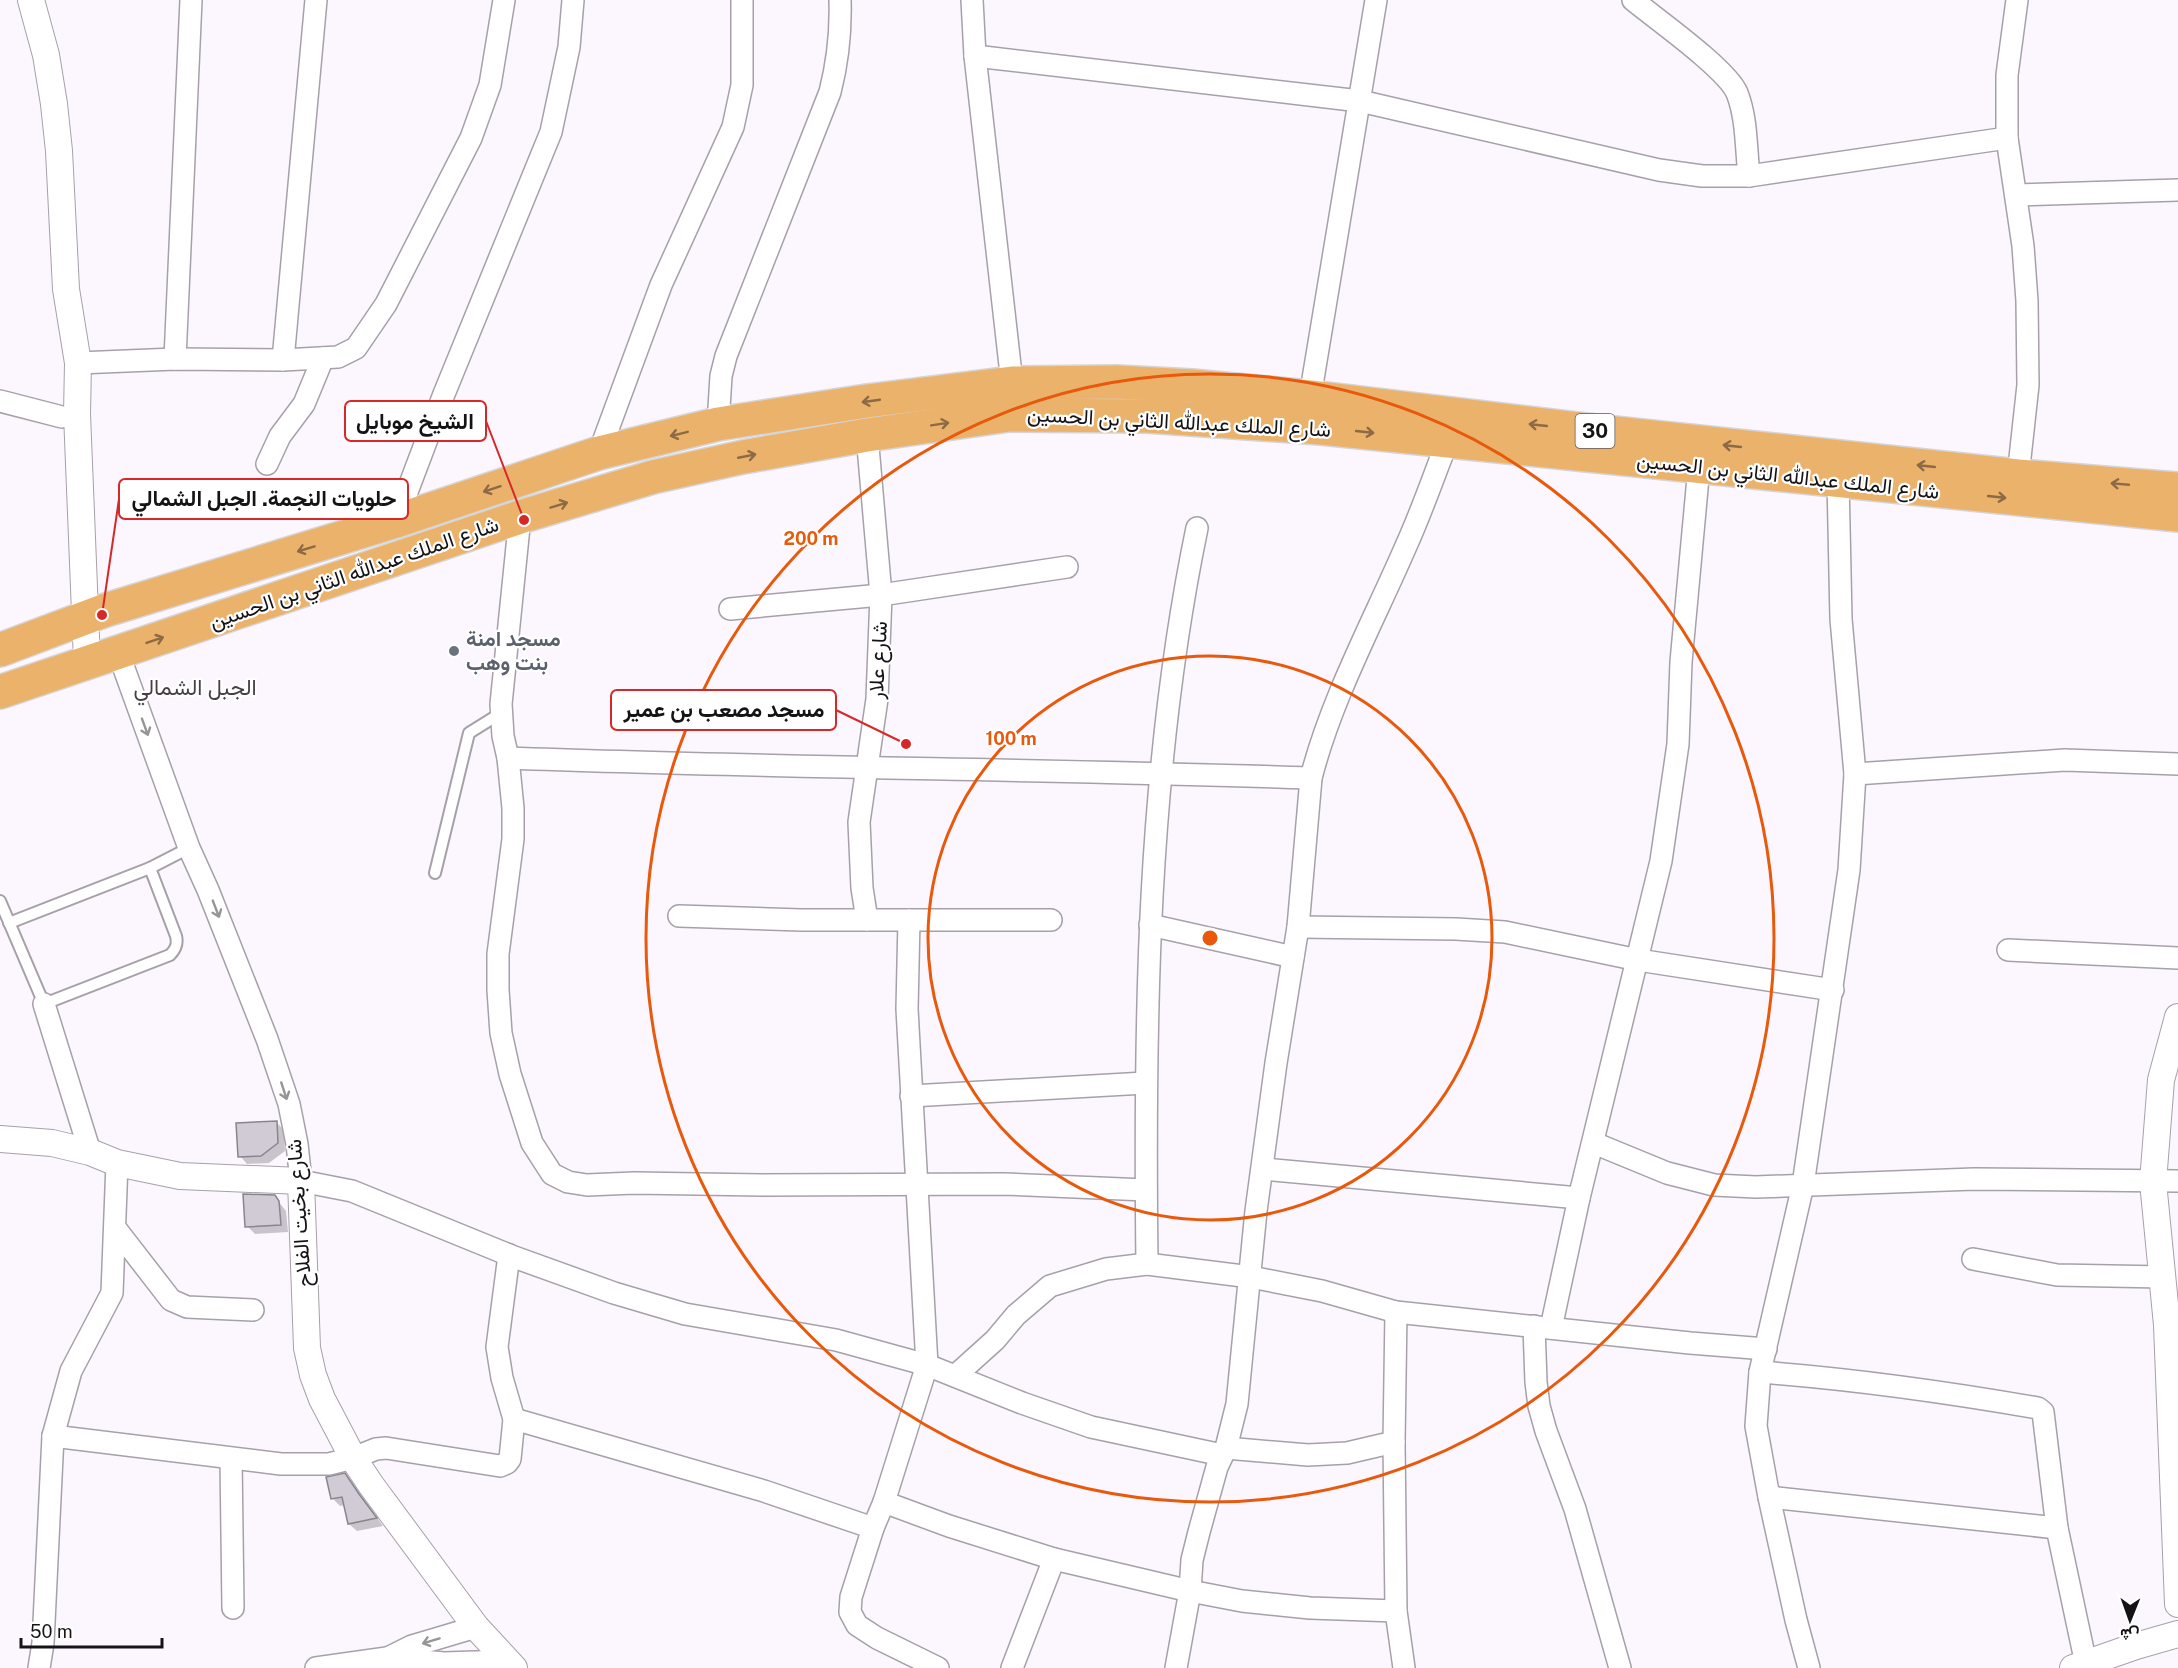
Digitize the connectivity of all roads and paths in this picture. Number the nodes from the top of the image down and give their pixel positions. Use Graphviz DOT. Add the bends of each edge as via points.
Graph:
graph roads {
  1 [pos="31,0"];
  2 [pos="191,0"];
  3 [pos="316,0"];
  4 [pos="504,0"];
  5 [pos="573,0"];
  6 [pos="742,0"];
  7 [pos="840,0"];
  8 [pos="972,0"];
  9 [pos="1377,0"];
  10 [pos="1633,0"];
  11 [pos="2018,0"];
  12 [pos="975,56"];
  13 [pos="1360,101"];
  14 [pos="2007,138"];
  15 [pos="1749,176"];
  16 [pos="2178,190"];
  17 [pos="2016,195"];
  18 [pos="66,289"];
  19 [pos="323,358"];
  20 [pos="174,359"];
  21 [pos="283,360"];
  22 [pos="78,363"];
  23 [pos="1012,383"];
  24 [pos="1310,397"];
  25 [pos="0,401"];
  26 [pos="62,417"];
  27 [pos="718,424"];
  28 [pos="1504,434"];
  29 [pos="867,435"];
  30 [pos="1448,440"];
  31 [pos="1577,442"];
  32 [pos="599,453"];
  33 [pos="267,464"];
  34 [pos="1699,467"];
  35 [pos="2018,476"];
  36 [pos="1838,480"];
  37 [pos="2178,489"];
  38 [pos="2178,515"];
  39 [pos="520,517"];
  40 [pos="396,521"];
  41 [pos="1197,528"];
  42 [pos="1067,567"];
  43 [pos="881,595"];
  44 [pos="730,609"];
  45 [pos="77,622"];
  46 [pos="0,650"];
  47 [pos="92,661"];
  48 [pos="0,692"];
  49 [pos="501,713"];
  50 [pos="508,758"];
  51 [pos="2178,764"];
  52 [pos="867,766"];
  53 [pos="1162,773"];
  54 [pos="1855,774"];
  55 [pos="1311,778"];
  56 [pos="189,848"];
  57 [pos="150,868"];
  58 [pos="435,873"];
  59 [pos="0,901"];
  60 [pos="679,916"];
  61 [pos="867,920"];
  62 [pos="909,920"];
  63 [pos="1051,920"];
  64 [pos="9,923"];
  65 [pos="1150,925"];
  66 [pos="1298,927"];
  67 [pos="2008,950"];
  68 [pos="1293,957"];
  69 [pos="2178,958"];
  70 [pos="1638,960"];
  71 [pos="1833,990"];
  72 [pos="44,1004"];
  73 [pos="2178,1017"];
  74 [pos="1145,1083"];
  75 [pos="911,1096"];
  76 [pos="0,1139"];
  77 [pos="1594,1143"];
  78 [pos="90,1152"];
  79 [pos="117,1163"];
  80 [pos="1263,1169"];
  81 [pos="301,1181"];
  82 [pos="2166,1181"];
  83 [pos="1803,1185"];
  84 [pos="917,1186"];
  85 [pos="1146,1190"];
  86 [pos="1579,1198"];
  87 [pos="116,1229"];
  88 [pos="509,1255"];
  89 [pos="1973,1259"];
  90 [pos="1148,1264"];
  91 [pos="1251,1277"];
  92 [pos="2163,1277"];
  93 [pos="253,1310"];
  94 [pos="1396,1312"];
  95 [pos="1543,1327"];
  96 [pos="1766,1349"];
  97 [pos="927,1365"];
  98 [pos="1760,1372"];
  99 [pos="955,1376"];
  100 [pos="514,1419"];
  101 [pos="53,1436"];
  102 [pos="1394,1443"];
  103 [pos="1224,1452"];
  104 [pos="354,1458"];
  105 [pos="231,1459"];
  106 [pos="1769,1497"];
  107 [pos="884,1502"];
  108 [pos="873,1528"];
  109 [pos="2057,1528"];
  110 [pos="1054,1559"];
  111 [pos="2177,1569"];
  112 [pos="1190,1591"];
  113 [pos="2178,1604"];
  114 [pos="233,1608"];
  115 [pos="1396,1611"];
  116 [pos="476,1627"];
  117 [pos="2178,1634"];
  118 [pos="387,1658"];
  119 [pos="358,1665"];
  120 [pos="510,1665"];
  121 [pos="2080,1666"];
  122 [pos="39,1668"];
  123 [pos="316,1668"];
  124 [pos="938,1668"];
  125 [pos="1012,1668"];
  126 [pos="1176,1668"];
  127 [pos="1404,1668"];
  128 [pos="1620,1668"];
  129 [pos="1809,1668"];
  1 -- 18 [label="street" via="54,104"];
  2 -- 20 [label="street"];
  3 -- 21 [label="street"];
  4 -- 19 [label="street" via="490,85 471,138 386,304 366,334 356,348 338,357"];
  5 -- 40 [label="street" via="569,47 551,132"];
  6 -- 32 [label="street" via="742,85 733,127 661,285"];
  7 -- 27 [label="street" via="841,32 830,92 726,356"];
  8 -- 12 [label="street"];
  9 -- 13 [label="street"];
  10 -- 15 [label="street" via="1722,73 1736,90 1742,109"];
  11 -- 14 [label="street" via="2007,75"];
  12 -- 13 [label="street"];
  12 -- 23 [label="street"];
  13 -- 15 [label="street" via="1659,170 1702,176"];
  13 -- 24 [label="street"];
  14 -- 15 [label="street"];
  14 -- 17 [label="street"];
  16 -- 17 [label="street"];
  17 -- 35 [label="street" via="2023,246 2028,355"];
  18 -- 22 [label="street"];
  18 -- 26 [label="street"];
  19 -- 21 [label="street"];
  19 -- 33 [label="street" via="304,404 280,436"];
  20 -- 21 [label="street"];
  20 -- 22 [label="street"];
  22 -- 45 [label="street"];
  23 -- 24 [label="main road, شارع الملك عبدالله الثاني بن الحسين / 30" via="1117,382"];
  23 -- 27 [label="main road, شارع الملك عبدالله الثاني بن الحسين / 30, one-way"];
  24 -- 28 [label="main road, شارع الملك عبدالله الثاني بن الحسين / 30"];
  25 -- 26 [label="street"];
  26 -- 45 [label="street"];
  27 -- 32 [label="main road, شارع الملك عبدالله الثاني بن الحسين / 30, one-way"];
  28 -- 30 [label="main road, شارع الملك عبدالله الثاني بن الحسين / 30"];
  28 -- 31 [label="main road, شارع الملك عبدالله الثاني بن الحسين / 30"];
  29 -- 30 [label="main road, شارع الملك عبدالله الثاني بن الحسين / 30, one-way" via="978,418 1034,414 1211,420"];
  39 -- 29 [label="main road, شارع الملك عبدالله الثاني بن الحسين / 30, one-way" via="653,477"];
  29 -- 43 [label="street, شارع علار"];
  30 -- 55 [label="street" via="1359,650"];
  31 -- 34 [label="main road, شارع الملك عبدالله الثاني بن الحسين / 30"];
  35 -- 31 [label="main road, شارع الملك عبدالله الثاني بن الحسين / 30, one-way"];
  32 -- 40 [label="main road, شارع الملك عبدالله الثاني بن الحسين / 30, one-way"];
  34 -- 36 [label="main road, شارع الملك عبدالله الثاني بن الحسين / 30"];
  34 -- 70 [label="street" via="1675,774 1661,861"];
  37 -- 35 [label="main road, شارع الملك عبدالله الثاني بن الحسين / 30, one-way"];
  36 -- 38 [label="main road, شارع الملك عبدالله الثاني بن الحسين / 30, one-way"];
  36 -- 54 [label="street" via="1841,619"];
  47 -- 39 [label="main road, شارع الملك عبدالله الثاني بن الحسين / 30, one-way"];
  39 -- 49 [label="street"];
  40 -- 45 [label="main road, شارع الملك عبدالله الثاني بن الحسين / 30, one-way"];
  41 -- 53 [label="street" via="1181,605"];
  42 -- 43 [label="street"];
  43 -- 44 [label="street"];
  43 -- 52 [label="street, شارع علار" via="877,699"];
  45 -- 46 [label="main road, شارع الملك عبدالله الثاني بن الحسين / 30"];
  45 -- 47 [label="street"];
  47 -- 48 [label="main road, شارع الملك عبدالله الثاني بن الحسين / 30"];
  47 -- 56 [label="street, شارع بخيت الفلاح, one-way"];
  49 -- 50 [label="street"];
  49 -- 58 [label="lane" via="469,732"];
  50 -- 52 [label="street" via="678,765"];
  50 -- 84 [label="street" via="513,839 498,954 501,1033 532,1143 552,1174 587,1185"];
  51 -- 54 [label="street" via="2065,760"];
  52 -- 53 [label="street"];
  52 -- 61 [label="street, شارع علار" via="859,822"];
  53 -- 55 [label="street"];
  53 -- 65 [label="street"];
  54 -- 71 [label="street" via="1849,870"];
  55 -- 66 [label="street"];
  56 -- 57 [label="lane"];
  56 -- 81 [label="street, شارع بخيت الفلاح, one-way" via="267,1039 289,1104"];
  57 -- 64 [label="lane"];
  57 -- 72 [label="lane" via="178,941 174,952"];
  59 -- 64 [label="lane"];
  60 -- 61 [label="street"];
  61 -- 62 [label="street"];
  62 -- 63 [label="street"];
  62 -- 75 [label="street" via="907,1009"];
  64 -- 72 [label="lane"];
  65 -- 68 [label="street"];
  65 -- 74 [label="street"];
  66 -- 68 [label="street"];
  66 -- 70 [label="street" via="1505,932"];
  67 -- 69 [label="street"];
  68 -- 80 [label="street"];
  70 -- 71 [label="street"];
  70 -- 77 [label="street"];
  71 -- 83 [label="street"];
  72 -- 78 [label="street"];
  73 -- 82 [label="street" via="2161,1080"];
  74 -- 75 [label="street"];
  74 -- 85 [label="street"];
  75 -- 84 [label="street"];
  76 -- 78 [label="street" via="52,1143"];
  77 -- 83 [label="street" via="1667,1173 1714,1185"];
  77 -- 86 [label="street"];
  78 -- 79 [label="street"];
  79 -- 81 [label="street" via="180,1176"];
  79 -- 87 [label="street"];
  80 -- 86 [label="street"];
  80 -- 91 [label="street"];
  81 -- 88 [label="street" via="352,1191"];
  81 -- 104 [label="street, شارع بخيت الفلاح" via="307,1347 322,1399"];
  82 -- 83 [label="street" via="1974,1179"];
  82 -- 92 [label="street"];
  83 -- 96 [label="street"];
  84 -- 85 [label="street" via="1004,1184"];
  84 -- 97 [label="street"];
  85 -- 90 [label="street"];
  86 -- 95 [label="street"];
  87 -- 93 [label="street" via="171,1300 187,1307"];
  87 -- 101 [label="street" via="112,1293 71,1371"];
  88 -- 97 [label="street" via="685,1314 836,1340"];
  88 -- 100 [label="street" via="497,1347"];
  89 -- 92 [label="street" via="2057,1275"];
  90 -- 91 [label="street"];
  90 -- 99 [label="street" via="1106,1269 1050,1286"];
  91 -- 94 [label="street" via="1322,1291"];
  91 -- 103 [label="street" via="1238,1404"];
  92 -- 111 [label="street"];
  94 -- 95 [label="street"];
  94 -- 102 [label="street"];
  95 -- 96 [label="street"];
  95 -- 128 [label="street" via="1536,1382 1539,1406 1575,1509"];
  96 -- 98 [label="street"];
  97 -- 99 [label="street"];
  97 -- 107 [label="street"];
  98 -- 106 [label="street" via="1756,1426"];
  98 -- 109 [label="street" via="1828,1377 2038,1408 2045,1421"];
  99 -- 103 [label="street" via="1091,1427"];
  100 -- 104 [label="street" via="510,1459 500,1466 386,1448"];
  100 -- 108 [label="street" via="764,1491"];
  101 -- 105 [label="street"];
  101 -- 122 [label="street"];
  102 -- 103 [label="street" via="1347,1453"];
  102 -- 115 [label="street"];
  103 -- 112 [label="street" via="1192,1560"];
  104 -- 105 [label="street" via="313,1465"];
  104 -- 116 [label="street, شارع بخيت الفلاح"];
  105 -- 114 [label="street"];
  106 -- 109 [label="street"];
  106 -- 129 [label="street"];
  107 -- 108 [label="street"];
  107 -- 110 [label="street"];
  108 -- 124 [label="street" via="850,1611 857,1625 877,1638"];
  109 -- 121 [label="street"];
  110 -- 112 [label="street"];
  110 -- 125 [label="street"];
  111 -- 113 [label="street"];
  112 -- 115 [label="street" via="1242,1602"];
  112 -- 126 [label="street"];
  115 -- 127 [label="street"];
  116 -- 118 [label="street, one-way" via="412,1646"];
  116 -- 120 [label="street, شارع بخيت الفلاح"];
  117 -- 121 [label="street"];
  118 -- 119 [label="street"];
  118 -- 120 [label="street"];
  119 -- 123 [label="street"];
}
